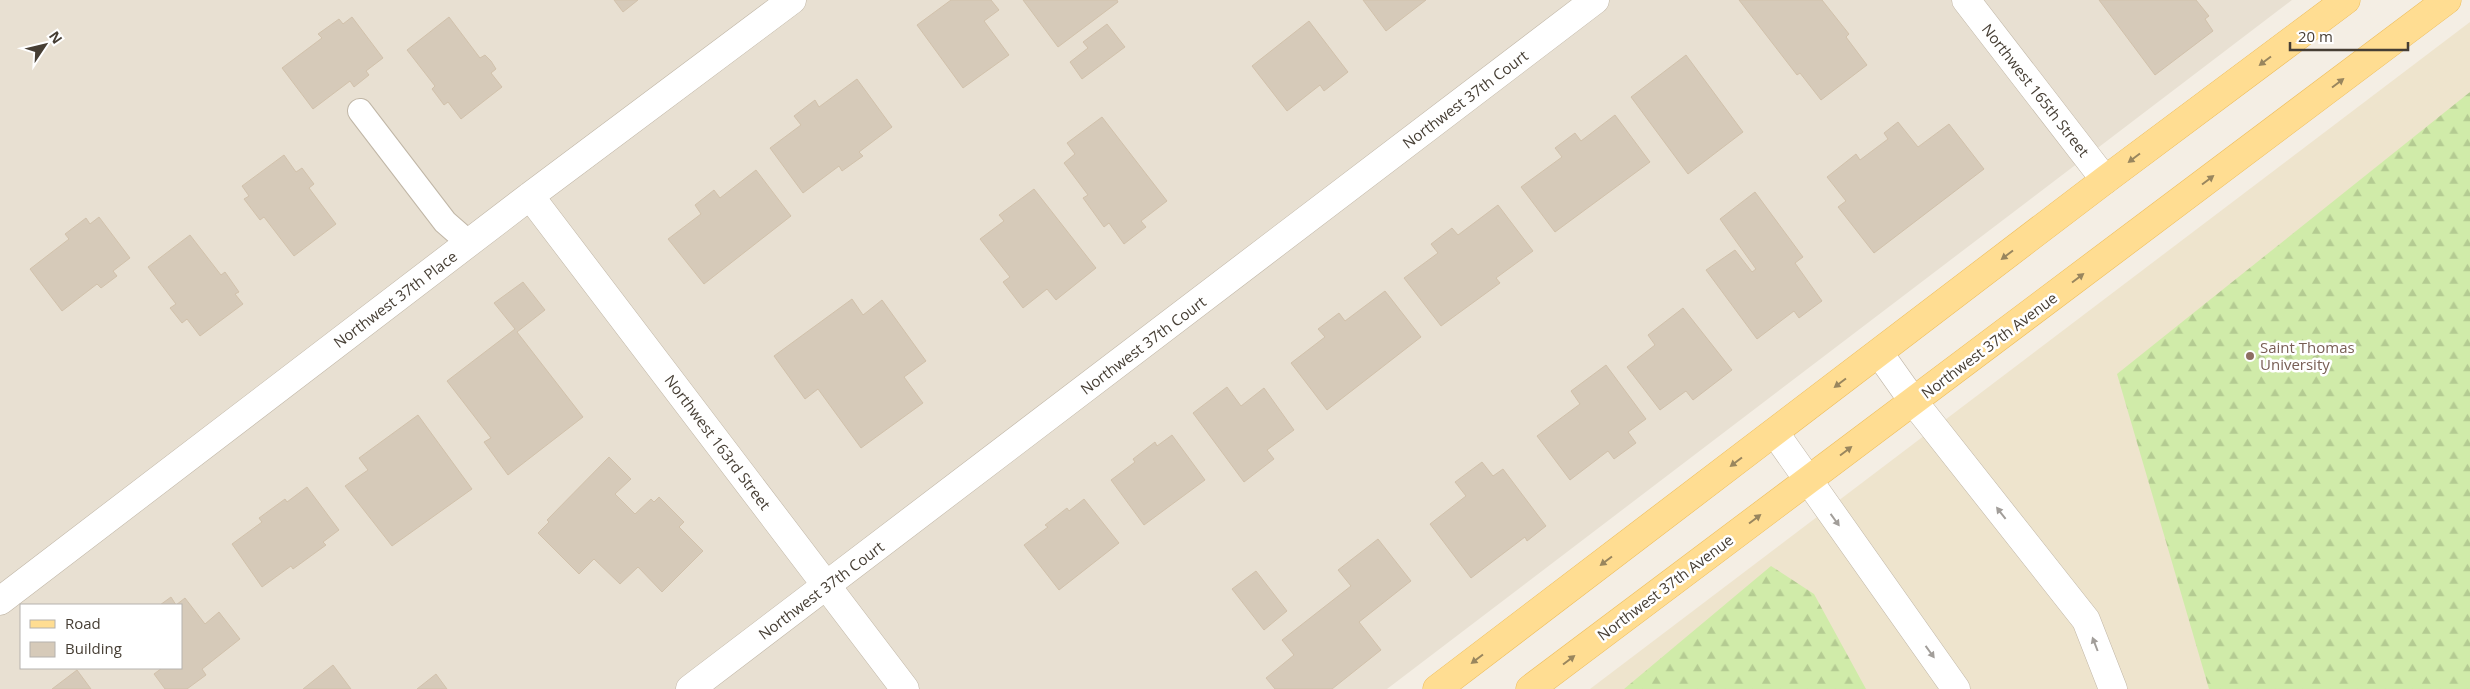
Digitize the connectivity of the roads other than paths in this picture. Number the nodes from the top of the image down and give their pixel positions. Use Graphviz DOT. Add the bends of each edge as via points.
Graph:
graph roads {
  1 [pos="1595,0"];
  2 [pos="1966,0"];
  3 [pos="2346,0"];
  4 [pos="2447,0"];
  5 [pos="786,2"];
  6 [pos="360,111"];
  7 [pos="2105,180"];
  8 [pos="530,196"];
  9 [pos="469,243"];
  10 [pos="1879,353"];
  11 [pos="1913,401"];
  12 [pos="1775,433"];
  13 [pos="1806,480"];
  14 [pos="828,585"];
  15 [pos="0,601"];
  16 [pos="690,689"];
  17 [pos="905,689"];
  18 [pos="1437,689"];
  19 [pos="1530,689"];
  20 [pos="1956,689"];
  21 [pos="2113,689"];
  1 -- 14 [label="street, Northwest 37th Court"];
  2 -- 7 [label="street, Northwest 165th Street"];
  3 -- 7 [label="main road, one-way"];
  11 -- 4 [label="main road, Northwest 37th Avenue, one-way"];
  5 -- 8 [label="street, Northwest 37th Place"];
  6 -- 9 [label="lane" via="445,222"];
  7 -- 10 [label="main road, one-way"];
  8 -- 9 [label="street, Northwest 37th Place"];
  8 -- 14 [label="street, Northwest 163rd Street"];
  9 -- 15 [label="street, Northwest 37th Place"];
  10 -- 11 [label="street"];
  10 -- 12 [label="main road, one-way"];
  13 -- 11 [label="main road, Northwest 37th Avenue, one-way"];
  21 -- 11 [label="street, one-way" via="2086,620"];
  12 -- 13 [label="street"];
  12 -- 18 [label="main road, one-way"];
  19 -- 13 [label="main road, Northwest 37th Avenue, one-way"];
  13 -- 20 [label="street, one-way"];
  14 -- 16 [label="street, Northwest 37th Court"];
  14 -- 17 [label="street, Northwest 163rd Street"];
}
